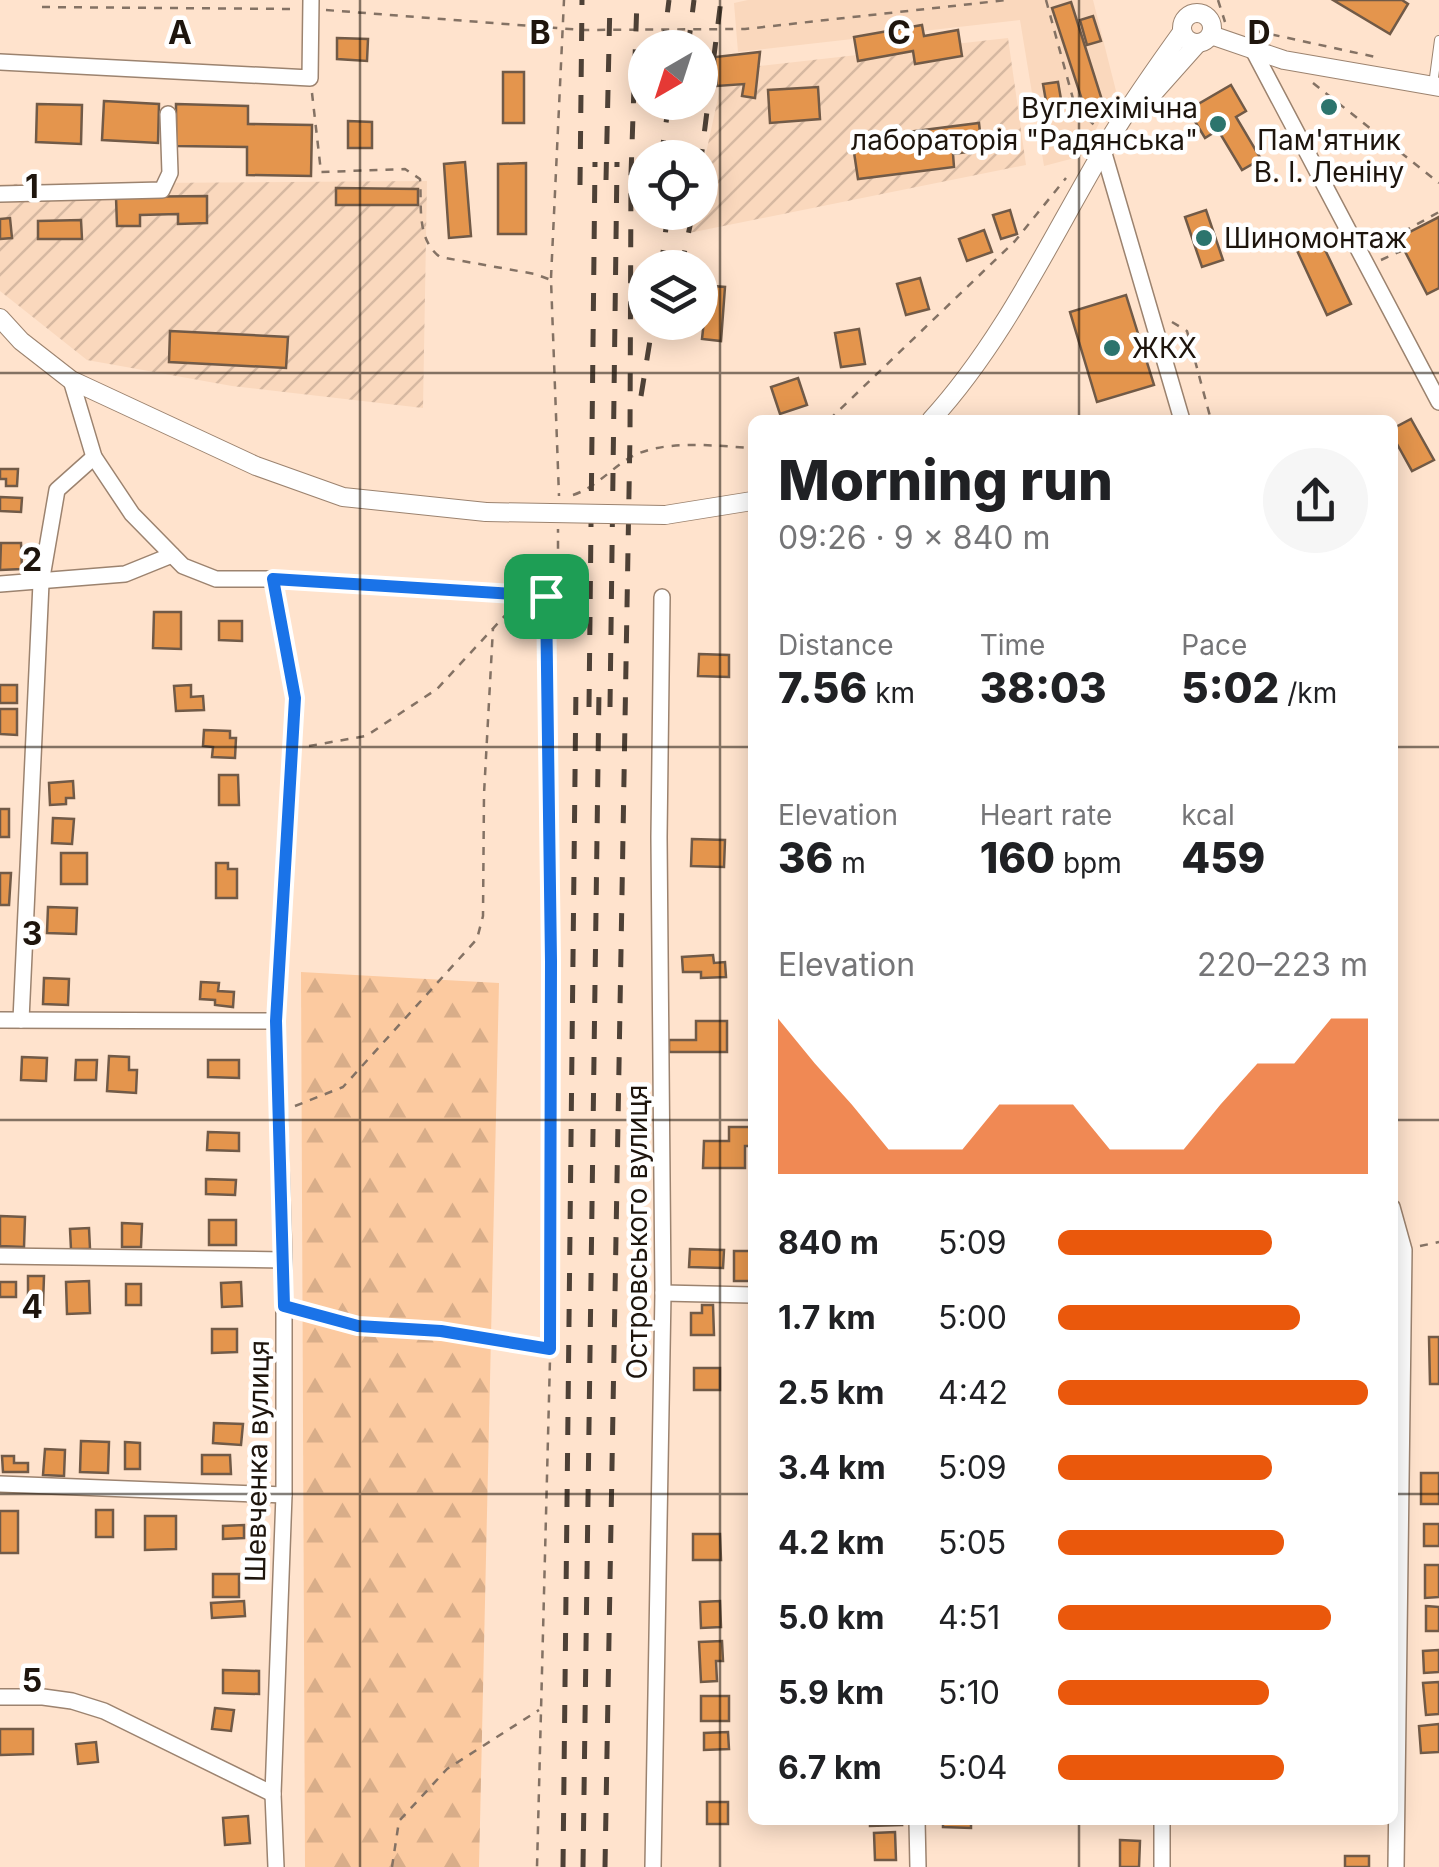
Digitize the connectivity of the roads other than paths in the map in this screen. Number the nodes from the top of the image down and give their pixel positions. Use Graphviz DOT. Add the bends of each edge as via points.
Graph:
graph roads {
  1 [pos="311,5"];
  2 [pos="1198,25"];
  3 [pos="1439,40"];
  4 [pos="1252,48"];
  5 [pos="0,62"];
  6 [pos="1436,86"];
  7 [pos="168,114"];
  8 [pos="1108,142"];
  9 [pos="0,194"];
  10 [pos="0,318"];
  11 [pos="71,380"];
  12 [pos="1439,402"];
  13 [pos="935,415"];
  14 [pos="1181,415"];
  15 [pos="94,457"];
  16 [pos="748,502"];
  17 [pos="172,555"];
  18 [pos="40,583"];
  19 [pos="0,584"];
  20 [pos="662,597"];
  21 [pos="0,1020"];
  22 [pos="21,1020"];
  23 [pos="276,1021"];
  24 [pos="1398,1228"];
  25 [pos="0,1256"];
  26 [pos="284,1260"];
  27 [pos="663,1293"];
  28 [pos="748,1295"];
  29 [pos="1398,1305"];
  30 [pos="0,1484"];
  31 [pos="284,1494"];
  32 [pos="0,1697"];
  33 [pos="273,1794"];
  34 [pos="917,1825"];
  35 [pos="1162,1825"];
  36 [pos="1396,1825"];
  37 [pos="276,1867"];
  38 [pos="653,1867"];
  39 [pos="918,1867"];
  40 [pos="1162,1867"];
  41 [pos="1396,1867"];
  1 -- 5 [label="street" via="310,78"];
  2 -- 4 [label="street"];
  2 -- 8 [label="street"];
  3 -- 6 [label="lane"];
  4 -- 6 [label="street" via="1284,60"];
  4 -- 12 [label="street"];
  7 -- 9 [label="street" via="170,172 162,190"];
  8 -- 13 [label="street" via="1004,321"];
  8 -- 14 [label="street"];
  10 -- 11 [label="street"];
  11 -- 15 [label="street"];
  11 -- 16 [label="street, bridge" via="256,466 343,497 486,512 666,515"];
  15 -- 17 [label="street" via="132,514"];
  15 -- 18 [label="street" via="57,490"];
  17 -- 18 [label="street" via="125,574"];
  17 -- 23 [label="street, Шевченка вулиця" via="216,579 273,579 295,698"];
  18 -- 19 [label="street"];
  18 -- 22 [label="street"];
  20 -- 27 [label="street, Островського вулиця"];
  21 -- 22 [label="street"];
  22 -- 23 [label="street"];
  23 -- 26 [label="street, Шевченка вулиця"];
  24 -- 29 [label="street" via="1404,1250"];
  25 -- 26 [label="street"];
  26 -- 31 [label="street, Шевченка вулиця"];
  27 -- 28 [label="street"];
  27 -- 38 [label="street, Островського вулиця"];
  30 -- 31 [label="street"];
  31 -- 33 [label="street, Шевченка вулиця"];
  32 -- 33 [label="street" via="44,1697 104,1711"];
  33 -- 37 [label="street, Шевченка вулиця"];
  34 -- 39 [label="street"];
  35 -- 40 [label="street"];
  36 -- 41 [label="street"];
}
